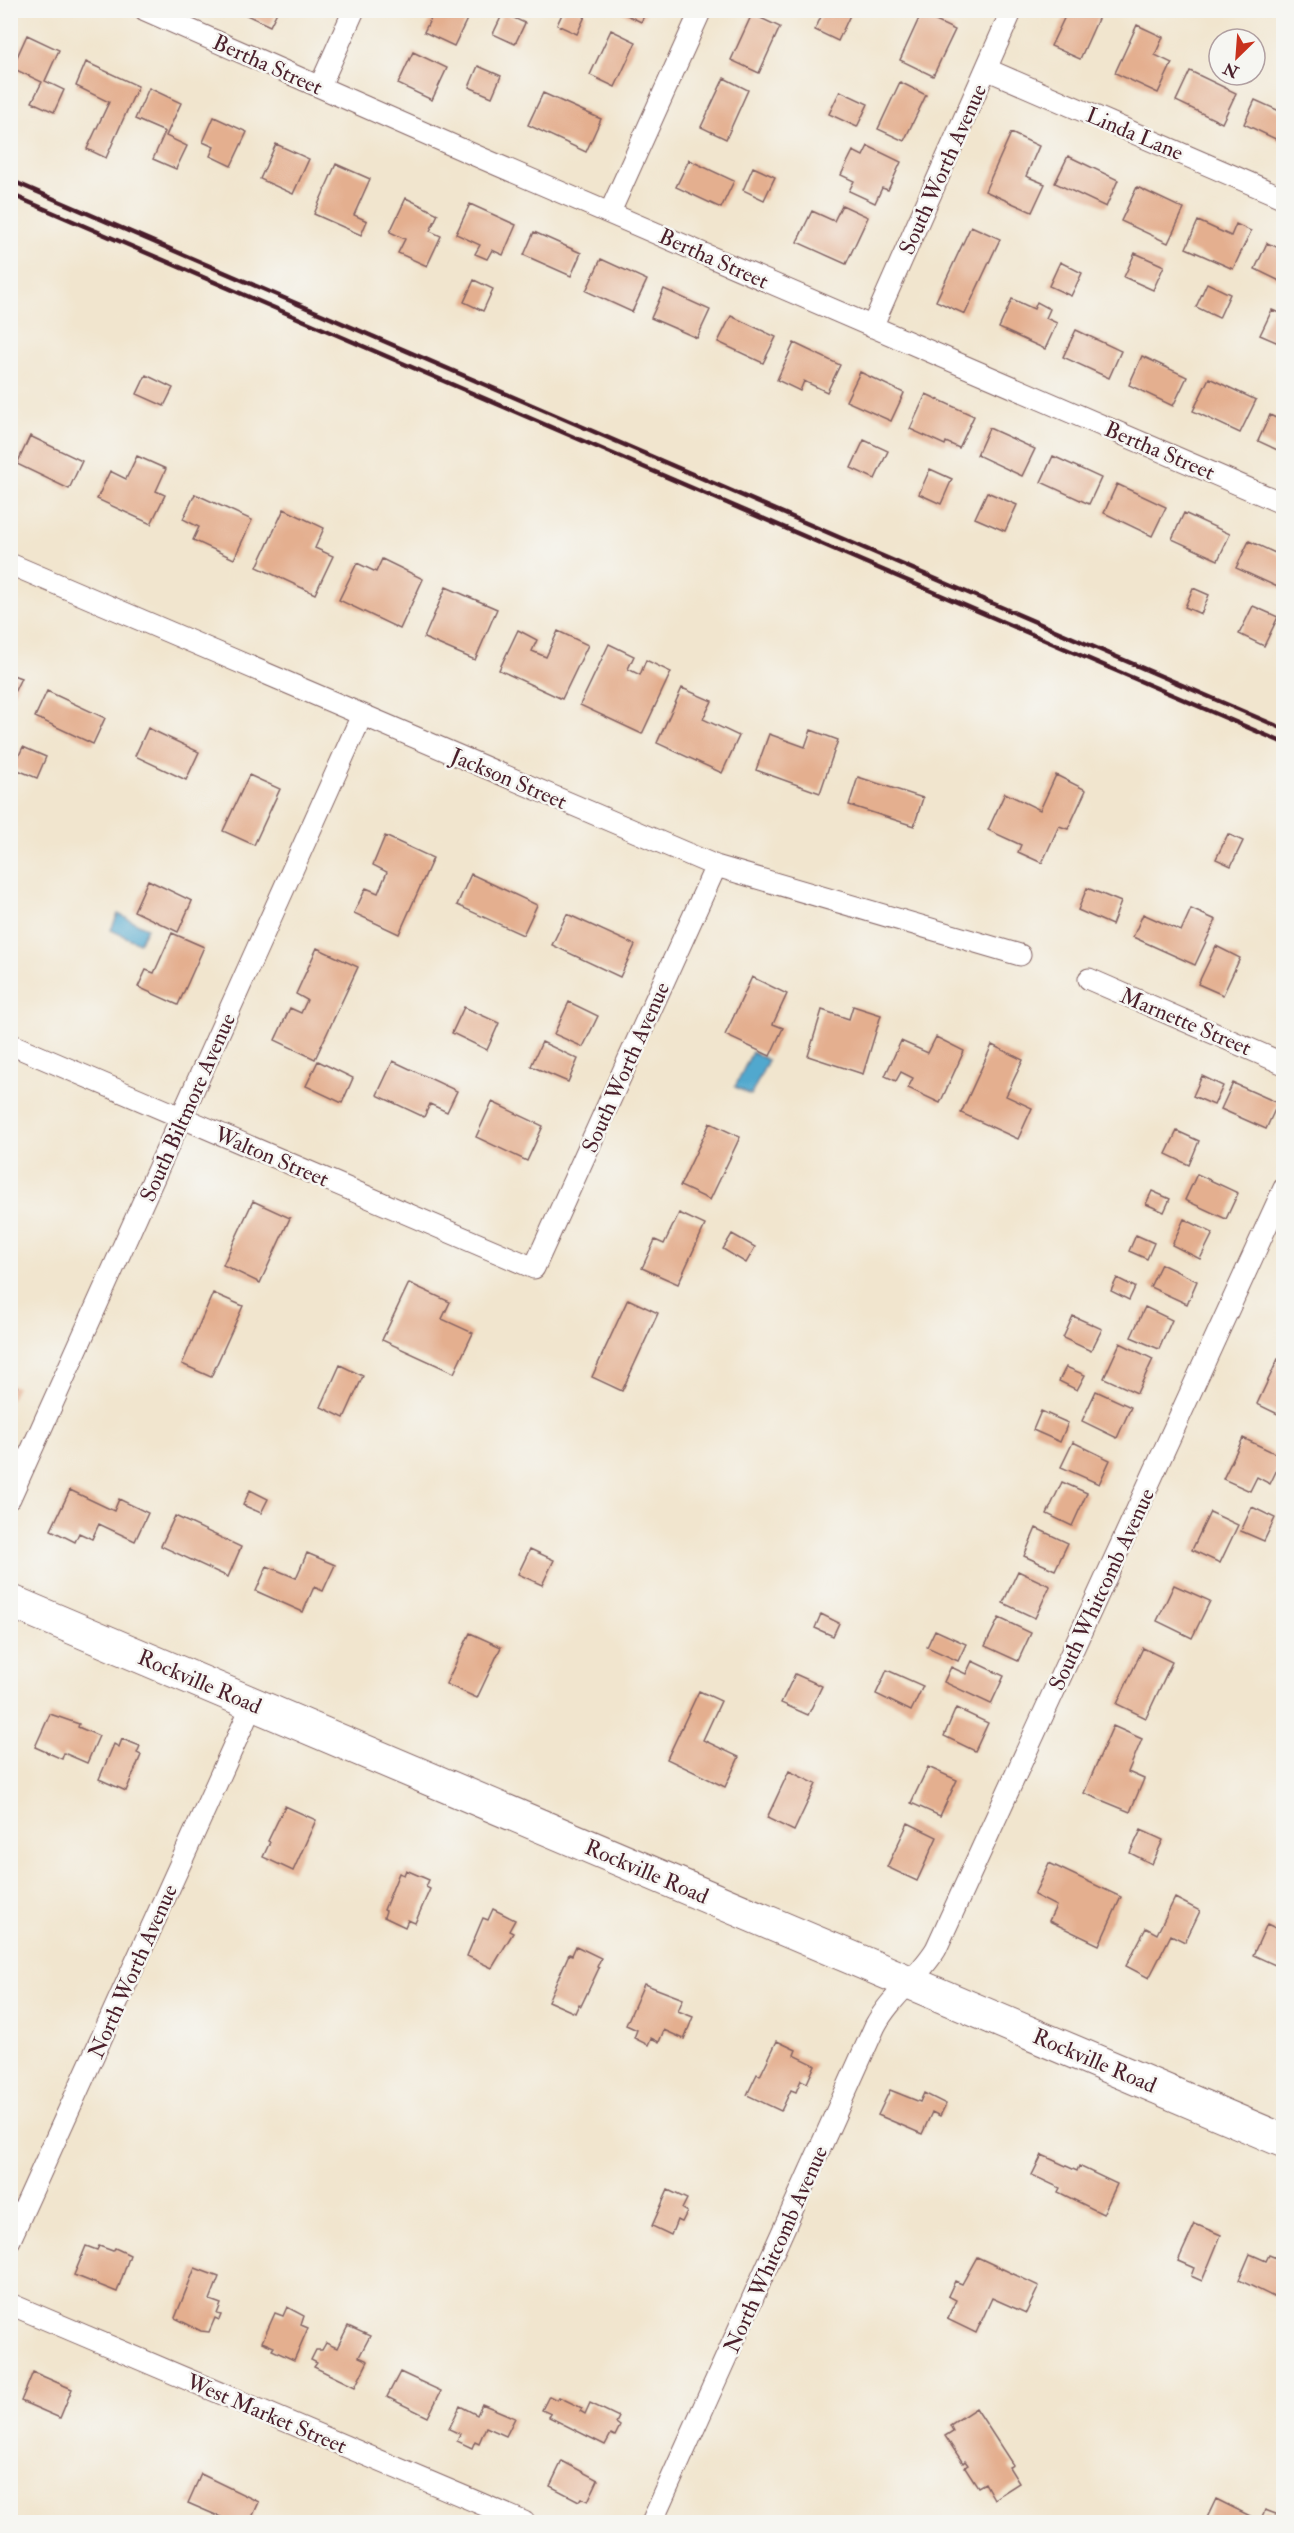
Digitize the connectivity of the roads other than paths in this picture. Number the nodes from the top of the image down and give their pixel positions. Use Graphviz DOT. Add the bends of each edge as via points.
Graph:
graph roads {
  1 [pos="145,10"];
  2 [pos="354,10"];
  3 [pos="701,10"];
  4 [pos="1012,10"];
  5 [pos="986,69"];
  6 [pos="320,86"];
  7 [pos="1284,198"];
  8 [pos="610,212"];
  9 [pos="872,327"];
  10 [pos="1284,504"];
  11 [pos="10,564"];
  12 [pos="362,715"];
  13 [pos="716,866"];
  14 [pos="1020,955"];
  15 [pos="1089,979"];
  16 [pos="10,1044"];
  17 [pos="1284,1064"];
  18 [pos="182,1118"];
  19 [pos="1284,1188"];
  20 [pos="534,1268"];
  21 [pos="10,1498"];
  22 [pos="10,1601"];
  23 [pos="253,1703"];
  24 [pos="908,1982"];
  25 [pos="1284,2141"];
  26 [pos="10,2240"];
  27 [pos="10,2304"];
  28 [pos="524,2523"];
  29 [pos="652,2523"];
  1 -- 6 [label="street, Bertha Street"];
  2 -- 6 [label="street"];
  3 -- 8 [label="street"];
  4 -- 5 [label="street, South Worth Avenue"];
  5 -- 7 [label="street, Linda Lane"];
  5 -- 9 [label="street, South Worth Avenue"];
  6 -- 8 [label="street, Bertha Street"];
  8 -- 9 [label="street, Bertha Street"];
  9 -- 10 [label="street, Bertha Street"];
  11 -- 12 [label="street, Jackson Street"];
  12 -- 13 [label="street, Jackson Street"];
  12 -- 18 [label="street, South Biltmore Avenue"];
  13 -- 14 [label="street, Jackson Street"];
  13 -- 20 [label="street, South Worth Avenue"];
  15 -- 17 [label="street, Marnette Street"];
  16 -- 18 [label="street, Walton Street"];
  18 -- 20 [label="street, Walton Street"];
  18 -- 21 [label="street, South Biltmore Avenue"];
  19 -- 24 [label="street, South Whitcomb Avenue" via="936,1948 926,1965"];
  22 -- 23 [label="main road, Rockville Road"];
  23 -- 24 [label="main road, Rockville Road"];
  23 -- 26 [label="street, North Worth Avenue"];
  24 -- 25 [label="main road, Rockville Road"];
  24 -- 29 [label="street, North Whitcomb Avenue" via="875,2026"];
  27 -- 28 [label="street, West Market Street"];
}
